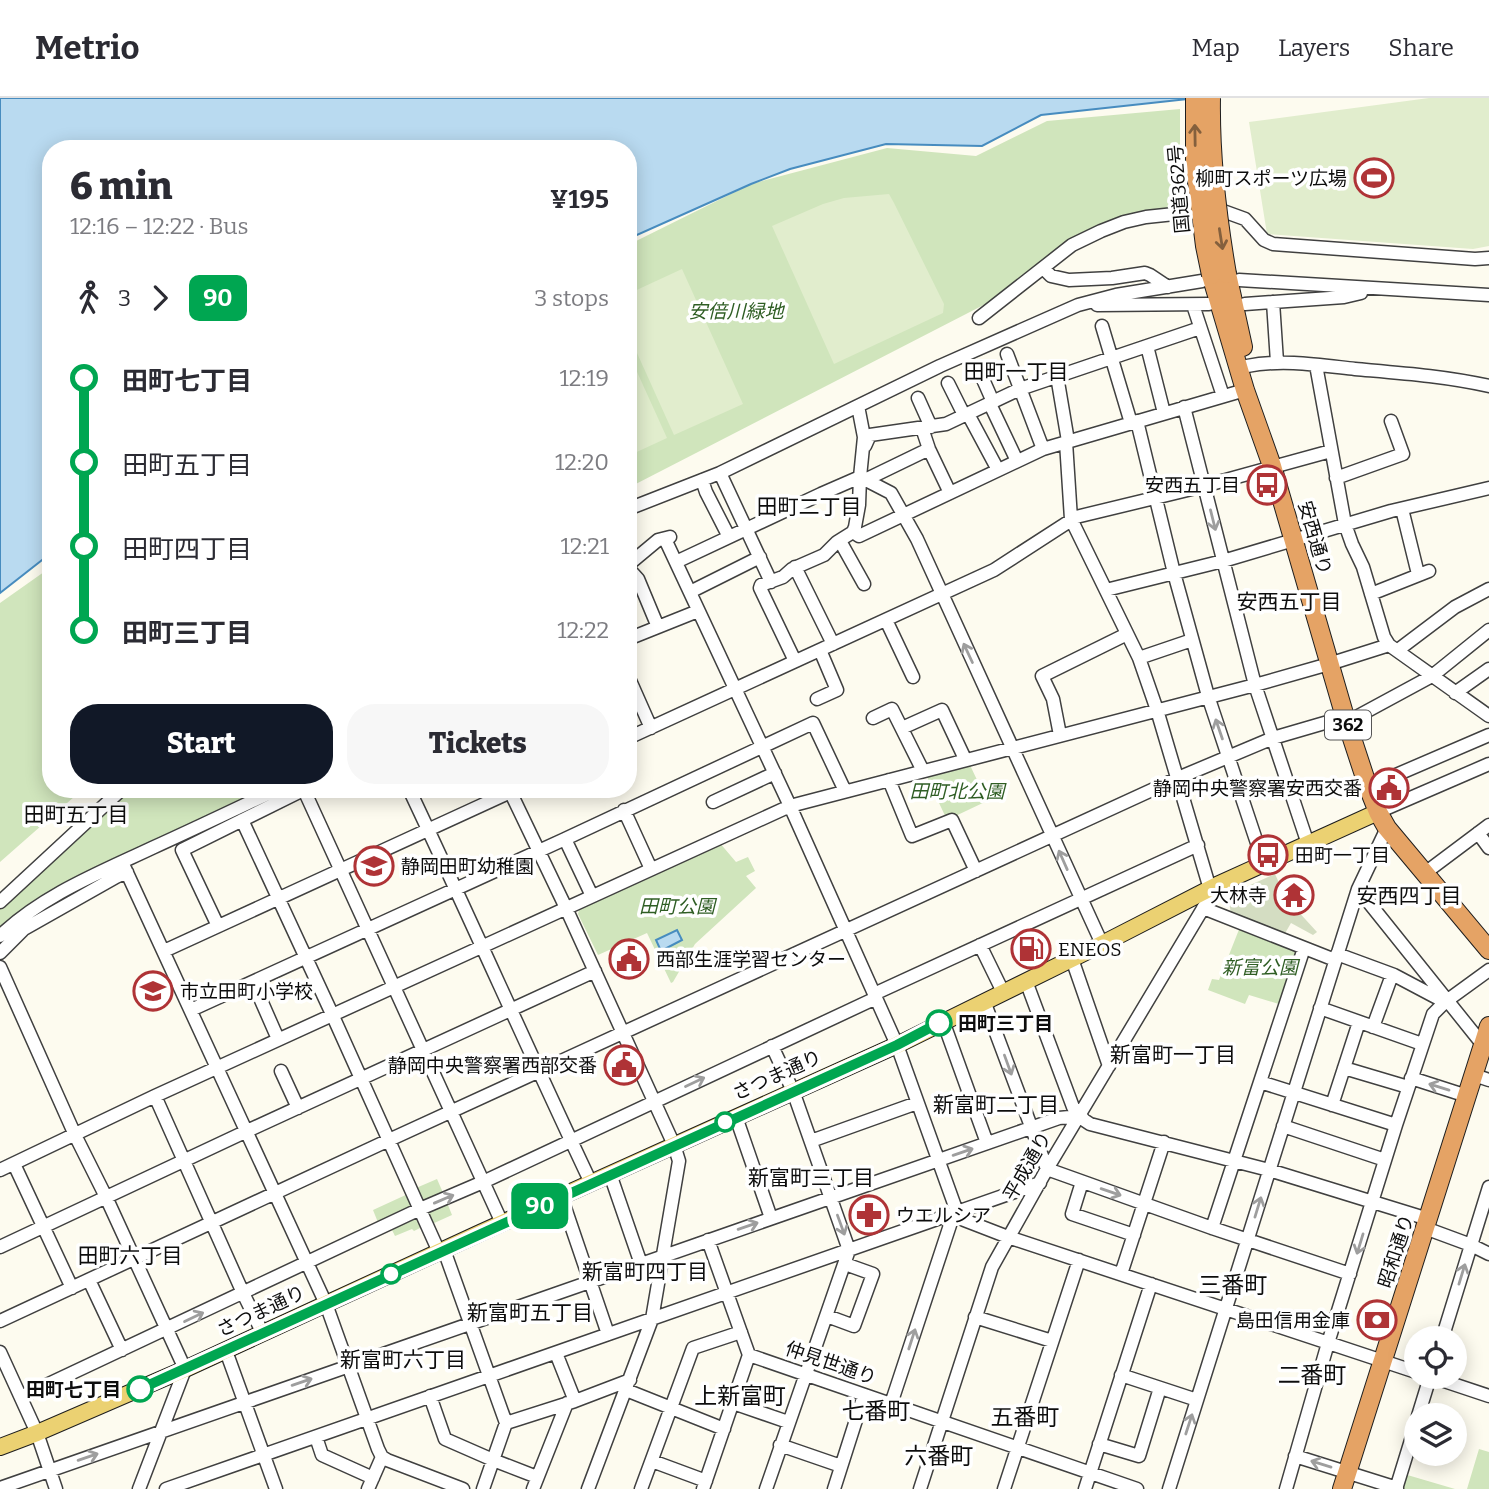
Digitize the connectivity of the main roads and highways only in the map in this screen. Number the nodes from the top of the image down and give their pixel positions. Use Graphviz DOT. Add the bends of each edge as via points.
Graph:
graph roads {
  1 [pos="1195,98"];
  2 [pos="1211,98"];
  3 [pos="1220,278"];
  4 [pos="1272,467"];
  5 [pos="1383,820"];
  6 [pos="1489,950"];
  7 [pos="1489,1026"];
  8 [pos="1481,1078"];
  9 [pos="0,1447"];
  10 [pos="1345,1481"];
  3 -- 1 [label="highway, 国道362号 / 362, one-way, bridge" via="1205,246 1195,166"];
  2 -- 3 [label="highway, 国道362号 / 362, one-way, bridge"];
  3 -- 4 [label="highway, 安西通り / 362"];
  3 -- 4 [label="highway, 安西通り / 362" via="1245,390"];
  4 -- 5 [label="highway, 安西通り / 362" via="1346,720"];
  5 -- 6 [label="main road"];
  5 -- 9 [label="main road, さつま通り" via="1308,844 1213,887 897,1045 226,1351"];
  7 -- 8 [label="highway, 昭和通り"];
  8 -- 10 [label="highway, 昭和通り" via="1467,1096"];
}
